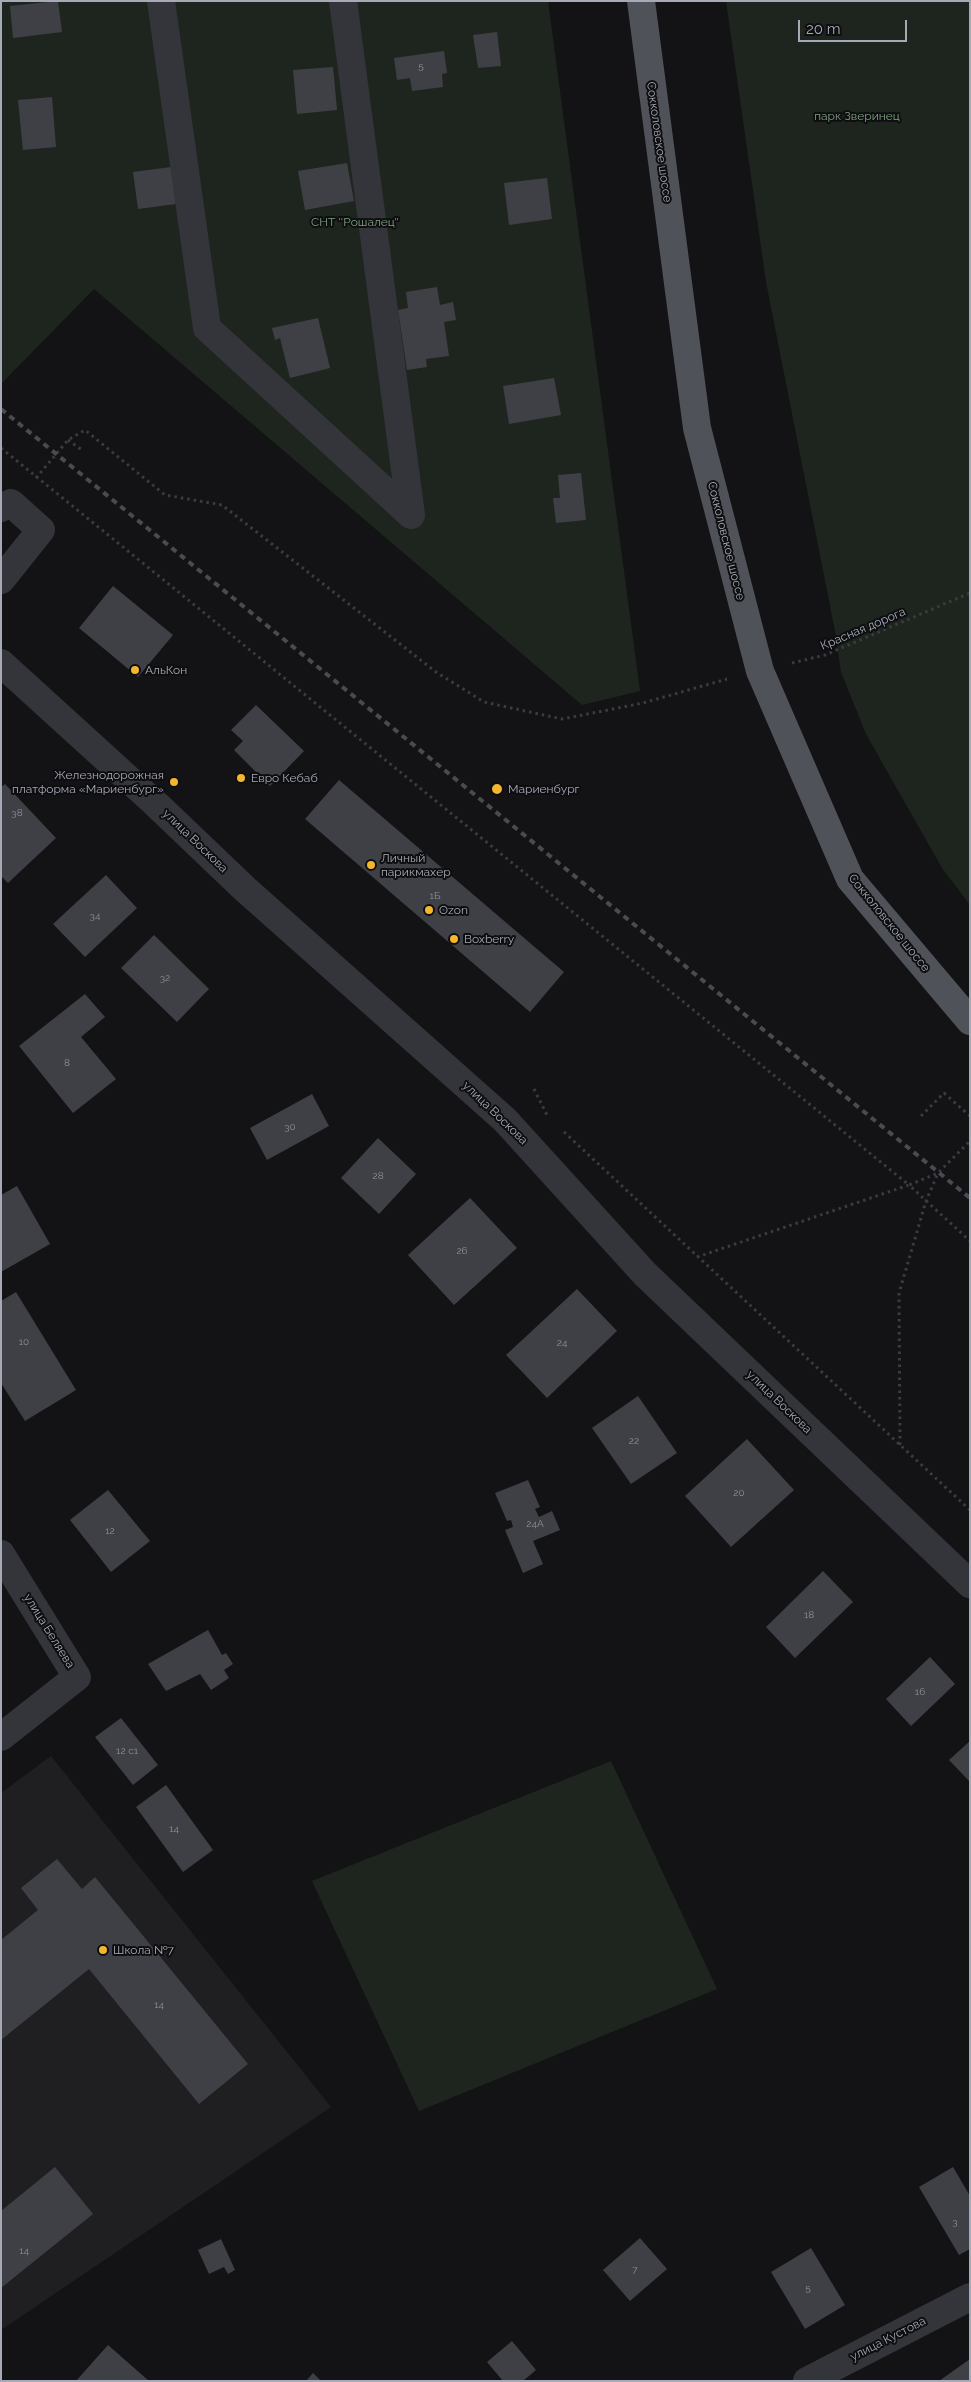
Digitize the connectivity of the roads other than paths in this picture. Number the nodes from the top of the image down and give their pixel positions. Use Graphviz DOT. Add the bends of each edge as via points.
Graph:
graph roads {
  1 [pos="161,1"];
  2 [pos="343,1"];
  3 [pos="641,1"];
  4 [pos="1,508"];
  5 [pos="1,580"];
  6 [pos="1,663"];
  7 [pos="970,1020"];
  8 [pos="1,1554"];
  9 [pos="970,1584"];
  10 [pos="1,1737"];
  11 [pos="970,2297"];
  12 [pos="807,2381"];
  1 -- 2 [label="street" via="207,328 410,515"];
  3 -- 7 [label="main road, Сокколовское шоссе" via="697,428 760,670 850,879"];
  4 -- 5 [label="street" via="11,503 41,530"];
  6 -- 9 [label="street, улица Воскова" via="157,804 244,889 505,1120 645,1274"];
  8 -- 10 [label="street, улица Беляева" via="77,1677"];
  11 -- 12 [label="street, улица Кустова"];
}
